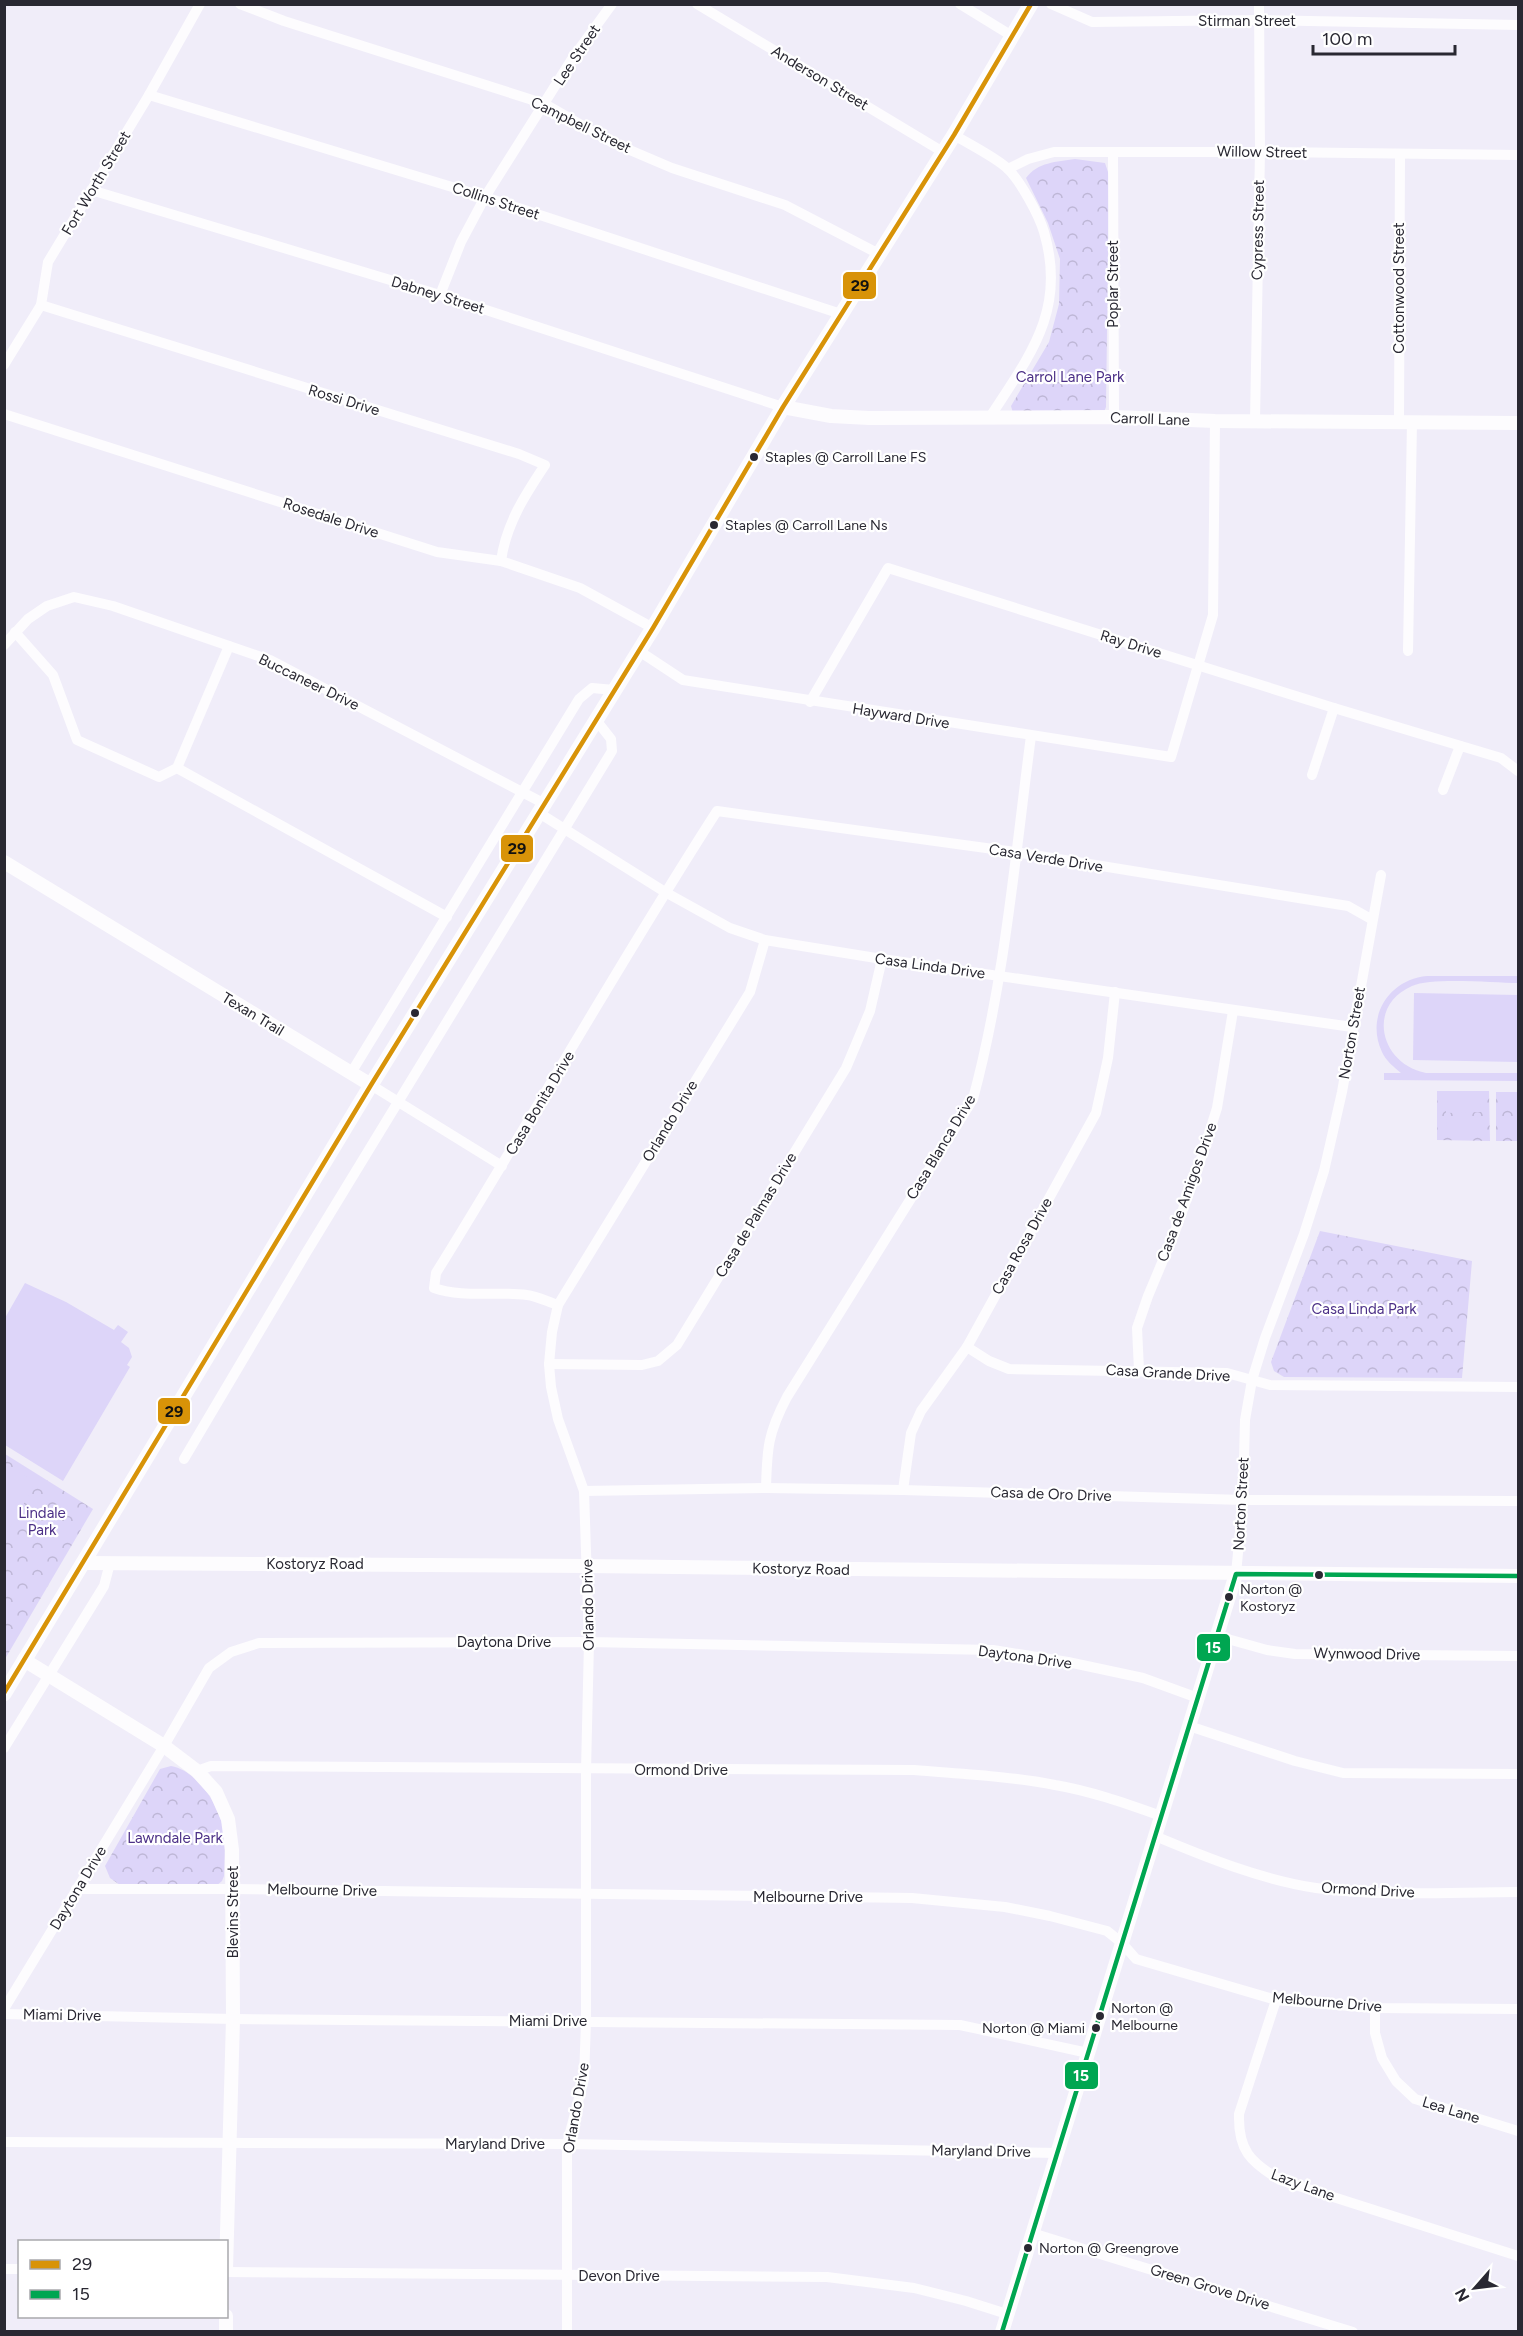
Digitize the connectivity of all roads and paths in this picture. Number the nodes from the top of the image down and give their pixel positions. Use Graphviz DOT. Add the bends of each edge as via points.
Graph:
graph roads {
  1 [pos="200,4"];
  2 [pos="240,4"];
  3 [pos="612,4"];
  4 [pos="696,4"];
  5 [pos="960,4"];
  6 [pos="1031,4"];
  7 [pos="1051,4"];
  8 [pos="1259,4"];
  9 [pos="1259,20"];
  10 [pos="1518,25"];
  11 [pos="1012,36"];
  12 [pos="150,94"];
  13 [pos="545,104"];
  14 [pos="954,135"];
  15 [pos="943,152"];
  16 [pos="1113,152"];
  17 [pos="1260,152"];
  18 [pos="1400,154"];
  19 [pos="1518,155"];
  20 [pos="1008,169"];
  21 [pos="91,190"];
  22 [pos="485,197"];
  23 [pos="879,254"];
  24 [pos="440,295"];
  25 [pos="40,305"];
  26 [pos="841,314"];
  27 [pos="4,365"];
  28 [pos="783,407"];
  29 [pos="4,414"];
  30 [pos="990,417"];
  31 [pos="1114,417"];
  32 [pos="1255,420"];
  33 [pos="1405,421"];
  34 [pos="1215,422"];
  35 [pos="1518,423"];
  36 [pos="501,561"];
  37 [pos="653,628"];
  38 [pos="15,632"];
  39 [pos="4,645"];
  40 [pos="229,646"];
  41 [pos="639,651"];
  42 [pos="1408,651"];
  43 [pos="1198,665"];
  44 [pos="614,690"];
  45 [pos="810,702"];
  46 [pos="1334,708"];
  47 [pos="596,720"];
  48 [pos="1031,736"];
  49 [pos="1460,746"];
  50 [pos="177,768"];
  51 [pos="1518,771"];
  52 [pos="1312,775"];
  53 [pos="1443,790"];
  54 [pos="523,793"];
  55 [pos="542,809"];
  56 [pos="717,812"];
  57 [pos="565,830"];
  58 [pos="1015,852"];
  59 [pos="4,862"];
  60 [pos="1381,875"];
  61 [pos="665,892"];
  62 [pos="447,917"];
  63 [pos="1371,919"];
  64 [pos="765,940"];
  65 [pos="882,959"];
  66 [pos="999,976"];
  67 [pos="1115,992"];
  68 [pos="1233,1011"];
  69 [pos="1352,1027"];
  70 [pos="351,1073"];
  71 [pos="371,1086"];
  72 [pos="399,1102"];
  73 [pos="502,1166"];
  74 [pos="558,1305"];
  75 [pos="967,1347"];
  76 [pos="549,1364"];
  77 [pos="1139,1370"];
  78 [pos="1252,1380"];
  79 [pos="1518,1387"];
  80 [pos="184,1459"];
  81 [pos="766,1488"];
  82 [pos="903,1490"];
  83 [pos="584,1491"];
  84 [pos="1242,1500"];
  85 [pos="1518,1501"];
  86 [pos="83,1563"];
  87 [pos="110,1563"];
  88 [pos="587,1566"];
  89 [pos="1236,1574"];
  90 [pos="1518,1576"];
  91 [pos="1217,1635"];
  92 [pos="589,1642"];
  93 [pos="1518,1656"];
  94 [pos="24,1660"];
  95 [pos="49,1675"];
  96 [pos="4,1694"];
  97 [pos="1198,1698"];
  98 [pos="1189,1726"];
  99 [pos="164,1746"];
  100 [pos="4,1748"];
  101 [pos="586,1770"];
  102 [pos="197,1771"];
  103 [pos="1518,1774"];
  104 [pos="1161,1816"];
  105 [pos="1155,1836"];
  106 [pos="232,1888"];
  107 [pos="76,1889"];
  108 [pos="1518,1892"];
  109 [pos="588,1895"];
  110 [pos="1122,1943"];
  111 [pos="1276,2000"];
  112 [pos="1375,2008"];
  113 [pos="1518,2009"];
  114 [pos="4,2012"];
  115 [pos="233,2019"];
  116 [pos="586,2021"];
  117 [pos="1088,2053"];
  118 [pos="1518,2131"];
  119 [pos="4,2142"];
  120 [pos="230,2144"];
  121 [pos="567,2144"];
  122 [pos="1057,2153"];
  123 [pos="1032,2233"];
  124 [pos="227,2240"];
  125 [pos="1518,2256"];
  126 [pos="228,2271"];
  127 [pos="567,2275"];
  128 [pos="1007,2314"];
  129 [pos="567,2331"];
  130 [pos="1002,2331"];
  131 [pos="1353,2331"];
  1 -- 12 [label="street, Fort Worth Street"];
  2 -- 13 [label="street, Campbell Street"];
  3 -- 13 [label="street, Lee Street"];
  4 -- 15 [label="street, Anderson Street"];
  5 -- 11 [label="street"];
  6 -- 11 [label="main road"];
  7 -- 9 [label="street, Stirman Street" via="1092,22"];
  8 -- 9 [label="street, Cypress Street"];
  9 -- 10 [label="street, Stirman Street"];
  9 -- 17 [label="street, Cypress Street"];
  11 -- 14 [label="main road"];
  12 -- 21 [label="street, Fort Worth Street"];
  12 -- 22 [label="street, Collins Street"];
  13 -- 22 [label="street, Lee Street"];
  13 -- 23 [label="street, Campbell Street" via="611,142 672,168 785,205"];
  14 -- 15 [label="main road"];
  14 -- 20 [label="street"];
  15 -- 23 [label="main road"];
  16 -- 17 [label="street, Willow Street"];
  16 -- 20 [label="street, Willow Street" via="1054,152"];
  16 -- 31 [label="street, Poplar Street"];
  17 -- 18 [label="street, Willow Street"];
  17 -- 32 [label="street, Cypress Street"];
  18 -- 19 [label="street, Willow Street"];
  18 -- 33 [label="street, Cottonwood Street"];
  20 -- 30 [label="street" via="1038,214 1050,254 1052,290 1044,325 1027,360"];
  21 -- 24 [label="street, Dabney Street"];
  21 -- 25 [label="street, Fort Worth Street" via="48,262"];
  22 -- 24 [label="street, Lee Street" via="461,242"];
  22 -- 26 [label="street, Collins Street"];
  23 -- 26 [label="main road"];
  24 -- 28 [label="street, Dabney Street"];
  25 -- 27 [label="street, Fort Worth Street"];
  25 -- 36 [label="street, Rossi Drive" via="545,465 504,539"];
  26 -- 28 [label="main road"];
  28 -- 30 [label="street, Carroll Lane" via="869,418"];
  28 -- 37 [label="main road"];
  29 -- 36 [label="street, Rosedale Drive" via="437,552"];
  30 -- 31 [label="street, Carroll Lane"];
  31 -- 34 [label="street, Carroll Lane"];
  32 -- 33 [label="street, Carroll Lane"];
  32 -- 34 [label="street, Carroll Lane"];
  33 -- 35 [label="street, Carroll Lane"];
  33 -- 42 [label="street, Cottonwood Street"];
  34 -- 43 [label="street" via="1213,615"];
  36 -- 37 [label="street, Rosedale Drive" via="580,588"];
  37 -- 41 [label="main road"];
  38 -- 39 [label="street, Buccaneer Drive"];
  38 -- 40 [label="street, Buccaneer Drive" via="47,606 74,597 113,606"];
  38 -- 50 [label="street" via="53,675 77,740 159,777"];
  40 -- 50 [label="street"];
  40 -- 54 [label="street, Buccaneer Drive" via="270,660"];
  41 -- 44 [label="main road"];
  41 -- 45 [label="street, Hayward Drive" via="683,680"];
  43 -- 45 [label="street, Ray Drive" via="888,568"];
  43 -- 46 [label="street, Ray Drive"];
  43 -- 48 [label="street, Hayward Drive" via="1171,758"];
  44 -- 47 [label="main road"];
  44 -- 54 [label="street" via="592,688 579,699"];
  45 -- 48 [label="street, Hayward Drive"];
  46 -- 49 [label="street, Ray Drive"];
  46 -- 52 [label="street"];
  47 -- 55 [label="main road"];
  47 -- 57 [label="street" via="611,739 612,751"];
  48 -- 58 [label="street, Casa Blanca Drive"];
  49 -- 51 [label="street, Ray Drive" via="1501,758"];
  49 -- 53 [label="street"];
  50 -- 62 [label="street"];
  54 -- 55 [label="street, Buccaneer Drive"];
  54 -- 62 [label="street"];
  55 -- 57 [label="street, Casa Linda Drive"];
  55 -- 71 [label="main road"];
  56 -- 58 [label="street, Casa Verde Drive"];
  56 -- 61 [label="street, Casa Bonita Drive"];
  57 -- 61 [label="street, Casa Linda Drive"];
  57 -- 72 [label="street"];
  58 -- 63 [label="street, Casa Verde Drive" via="1348,906"];
  58 -- 66 [label="street, Casa Blanca Drive"];
  59 -- 70 [label="street, Texan Trail"];
  60 -- 63 [label="street, Norton Street"];
  61 -- 64 [label="street, Casa Linda Drive" via="730,928"];
  61 -- 73 [label="street, Casa Bonita Drive"];
  62 -- 70 [label="street"];
  63 -- 69 [label="street, Norton Street"];
  64 -- 65 [label="street, Casa Linda Drive"];
  64 -- 74 [label="street, Orlando Drive" via="750,992"];
  65 -- 66 [label="street, Casa Linda Drive"];
  65 -- 76 [label="street, Casa de Palmas Drive" via="870,1011 846,1068 676,1345 658,1361 642,1365"];
  66 -- 67 [label="street, Casa Linda Drive"];
  66 -- 81 [label="street, Casa Blanca Drive" via="973,1099 787,1396 772,1425"];
  67 -- 68 [label="street, Casa Linda Drive"];
  67 -- 75 [label="street, Casa Rosa Drive" via="1108,1058 1096,1113"];
  68 -- 69 [label="street, Casa Linda Drive"];
  68 -- 77 [label="street, Casa de Amigos Drive" via="1217,1108 1137,1328"];
  69 -- 78 [label="street, Norton Street" via="1324,1171"];
  70 -- 71 [label="street, Texan Trail"];
  71 -- 72 [label="street, Texan Trail"];
  71 -- 86 [label="main road"];
  72 -- 73 [label="street, Texan Trail"];
  72 -- 80 [label="street"];
  73 -- 74 [label="street, Casa Bonita Drive" via="436,1273 434,1288 450,1294 529,1295"];
  74 -- 76 [label="street, Orlando Drive"];
  75 -- 77 [label="street, Casa Grande Drive" via="1009,1369"];
  75 -- 82 [label="street, Casa Rosa Drive" via="921,1411 911,1432"];
  76 -- 83 [label="street, Orlando Drive" via="558,1419"];
  77 -- 78 [label="street, Casa Grande Drive" via="1227,1373"];
  78 -- 79 [label="street, Casa Grande Drive" via="1270,1385"];
  78 -- 84 [label="street, Norton Street" via="1245,1420"];
  81 -- 82 [label="street, Casa de Oro Drive"];
  81 -- 83 [label="street, Casa de Oro Drive"];
  82 -- 84 [label="street, Casa de Oro Drive"];
  83 -- 88 [label="street, Orlando Drive"];
  84 -- 85 [label="street, Casa de Oro Drive"];
  84 -- 89 [label="street, Norton Street"];
  86 -- 87 [label="street, Kostoryz Road"];
  86 -- 94 [label="main road"];
  87 -- 88 [label="street, Kostoryz Road"];
  87 -- 95 [label="street" via="104,1586"];
  88 -- 89 [label="street, Kostoryz Road"];
  88 -- 92 [label="street, Orlando Drive"];
  89 -- 90 [label="street, Kostoryz Road"];
  89 -- 91 [label="street, Norton Street"];
  91 -- 93 [label="street, Wynwood Drive" via="1295,1654"];
  91 -- 97 [label="street, Norton Street"];
  92 -- 97 [label="street, Daytona Drive" via="993,1650 1143,1678"];
  92 -- 99 [label="street, Daytona Drive" via="259,1643 231,1652 209,1668"];
  92 -- 101 [label="street, Orlando Drive"];
  94 -- 95 [label="street, Blevins Street"];
  94 -- 96 [label="main road"];
  95 -- 99 [label="street, Blevins Street"];
  95 -- 100 [label="street"];
  97 -- 98 [label="street, Norton Street"];
  98 -- 103 [label="street" via="1343,1773"];
  98 -- 104 [label="street, Norton Street"];
  99 -- 102 [label="street, Blevins Street"];
  99 -- 107 [label="street, Daytona Drive"];
  101 -- 102 [label="street, Ormond Drive" via="211,1766"];
  101 -- 104 [label="street, Ormond Drive" via="914,1770 983,1775 1056,1785"];
  101 -- 109 [label="street, Orlando Drive"];
  102 -- 106 [label="street, Blevins Street" via="216,1792 228,1819"];
  104 -- 105 [label="street, Norton Street"];
  105 -- 108 [label="street, Ormond Drive" via="1206,1858 1315,1887 1364,1892"];
  105 -- 110 [label="street, Norton Street"];
  106 -- 107 [label="street, Melbourne Drive"];
  106 -- 109 [label="street, Melbourne Drive"];
  106 -- 115 [label="street, Blevins Street"];
  107 -- 114 [label="street, Daytona Drive"];
  109 -- 110 [label="street, Melbourne Drive" via="923,1899 1050,1916 1107,1931"];
  109 -- 116 [label="street, Orlando Drive"];
  110 -- 111 [label="street, Melbourne Drive" via="1136,1959"];
  110 -- 117 [label="street, Norton Street"];
  111 -- 112 [label="street, Melbourne Drive"];
  111 -- 125 [label="street, Lazy Lane" via="1239,2114 1239,2134 1258,2167 1280,2180"];
  112 -- 113 [label="street, Melbourne Drive"];
  112 -- 118 [label="street, Lea Lane" via="1375,2033 1382,2058 1396,2082 1415,2099"];
  114 -- 115 [label="street, Miami Drive"];
  115 -- 116 [label="street, Miami Drive"];
  115 -- 120 [label="street, Blevins Street"];
  116 -- 117 [label="street, Miami Drive" via="960,2025"];
  116 -- 121 [label="street, Orlando Drive" via="584,2079"];
  117 -- 122 [label="street, Norton Street"];
  119 -- 120 [label="street, Maryland Drive"];
  120 -- 121 [label="street, Maryland Drive"];
  120 -- 124 [label="street, Blevins Street"];
  121 -- 122 [label="street, Maryland Drive"];
  121 -- 127 [label="street, Orlando Drive"];
  122 -- 123 [label="street, Norton Street"];
  123 -- 128 [label="street, Norton Street"];
  123 -- 131 [label="street, Green Grove Drive"];
  126 -- 127 [label="street, Devon Drive"];
  127 -- 128 [label="street, Devon Drive" via="827,2277 914,2288"];
  127 -- 129 [label="street, Orlando Drive"];
  128 -- 130 [label="street, Norton Street"];
}
